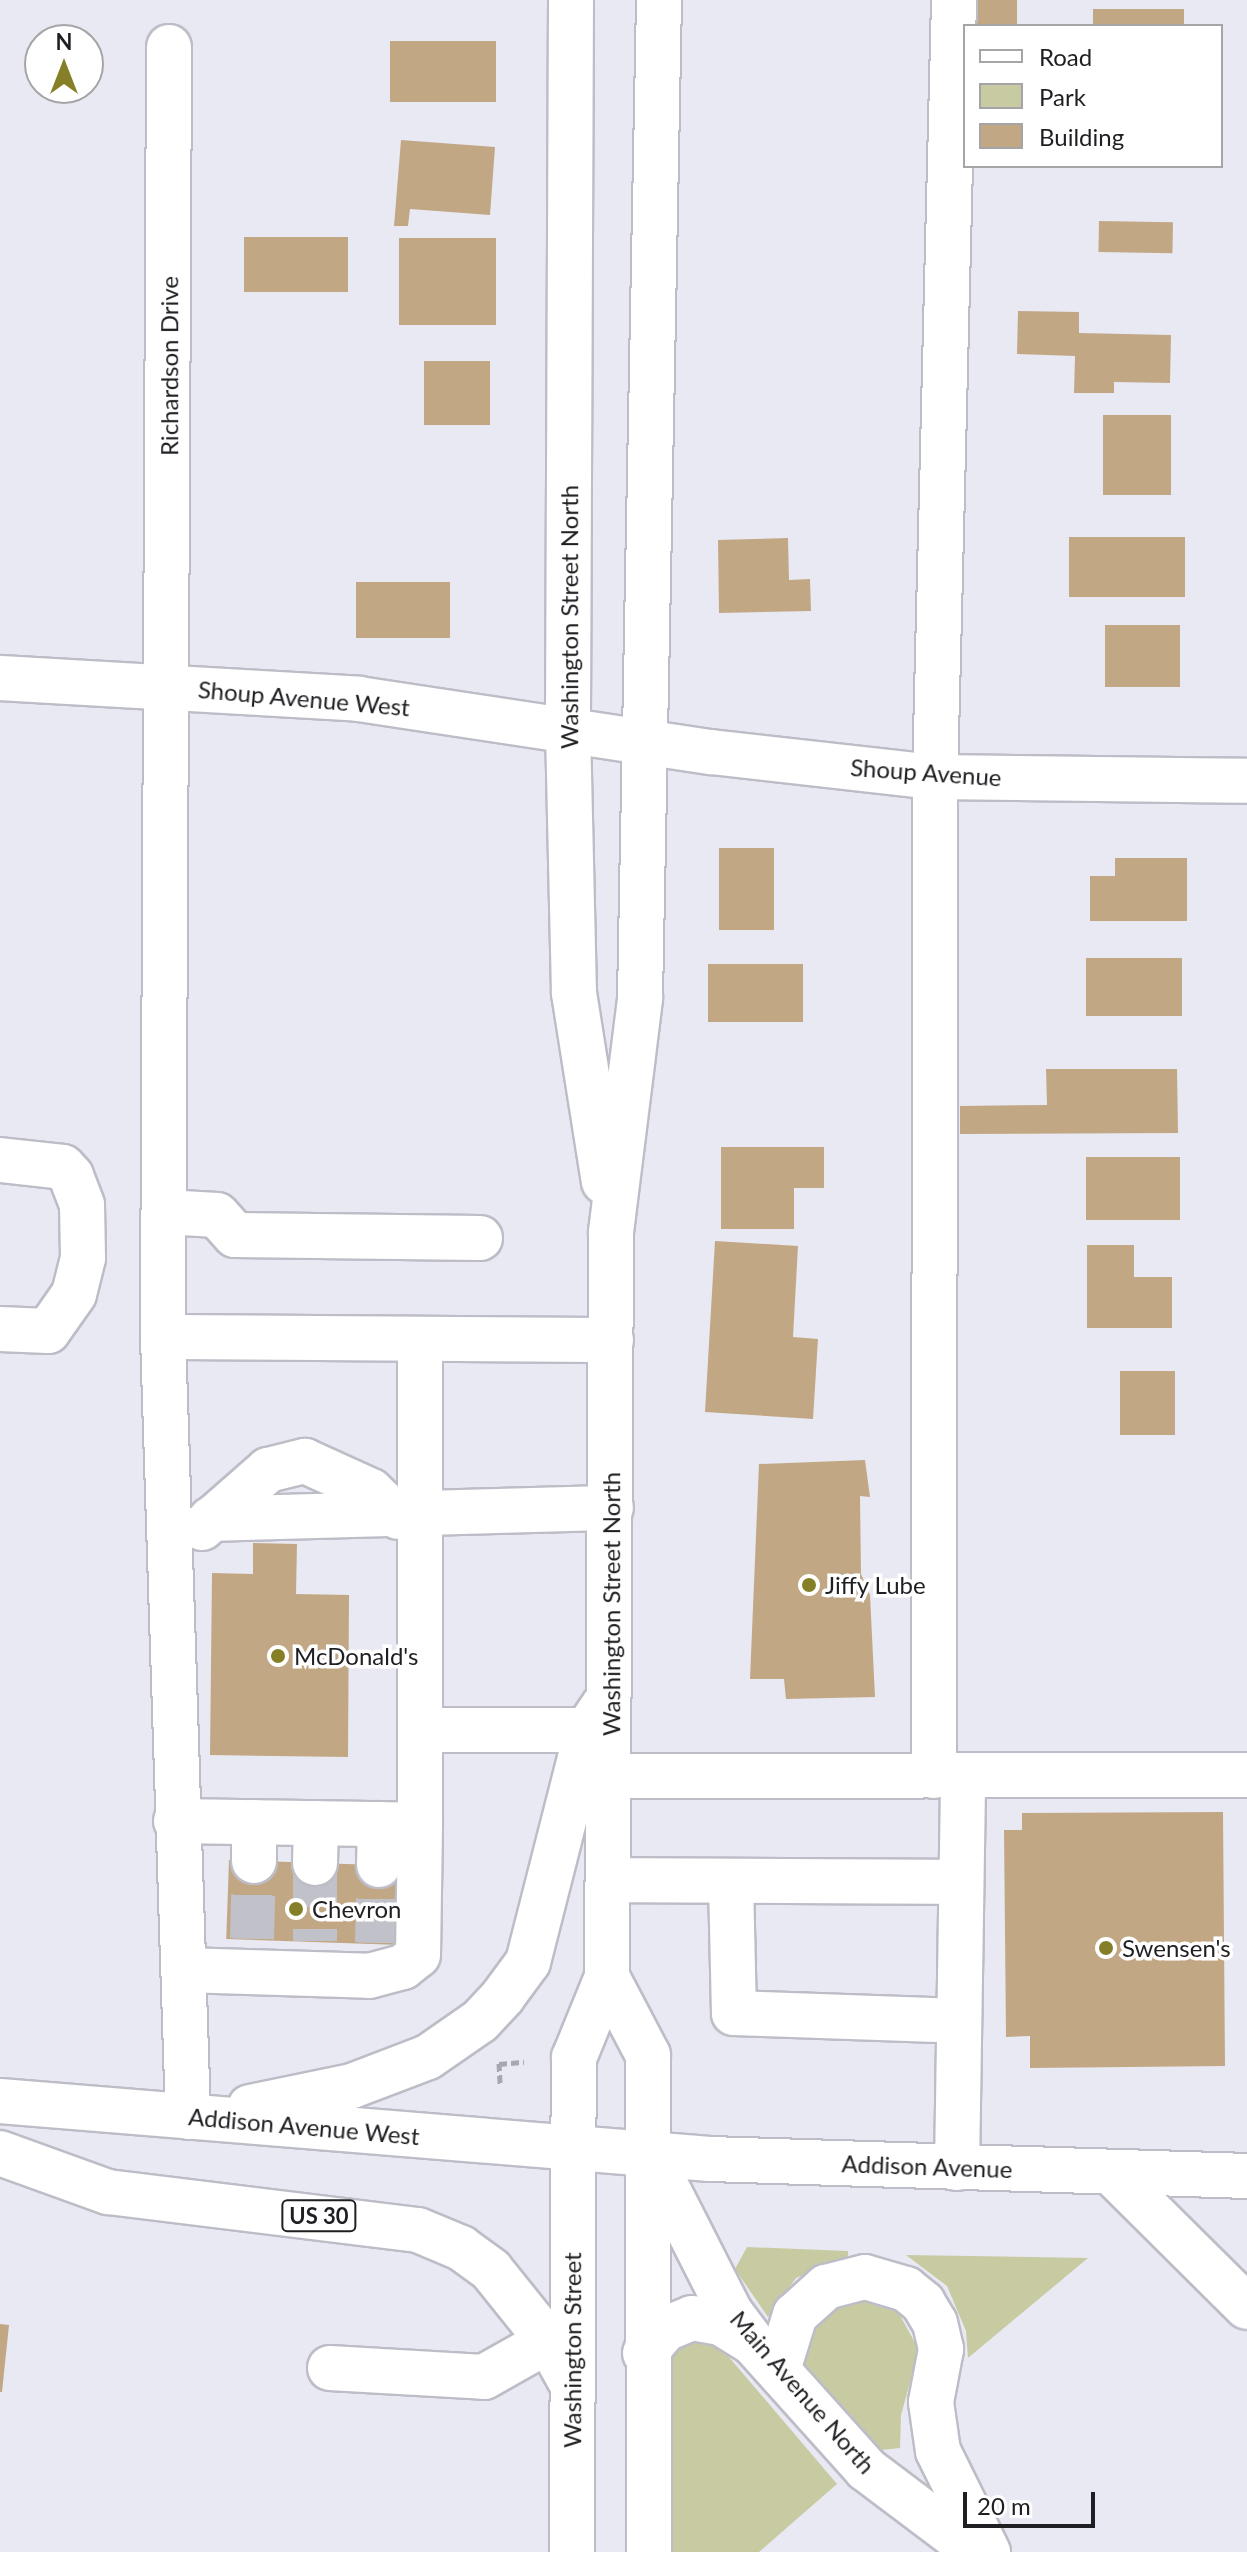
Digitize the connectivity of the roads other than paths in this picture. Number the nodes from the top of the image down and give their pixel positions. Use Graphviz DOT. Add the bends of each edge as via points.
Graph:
graph roads {
  1 [pos="571,0"];
  2 [pos="659,0"];
  3 [pos="954,0"];
  4 [pos="169,47"];
  5 [pos="0,678"];
  6 [pos="169,686"];
  7 [pos="607,736"];
  8 [pos="935,777"];
  9 [pos="1247,781"];
  10 [pos="0,1160"];
  11 [pos="164,1212"];
  12 [pos="611,1232"];
  13 [pos="480,1238"];
  14 [pos="0,1329"];
  15 [pos="163,1337"];
  16 [pos="611,1340"];
  17 [pos="420,1341"];
  18 [pos="611,1508"];
  19 [pos="409,1514"];
  20 [pos="173,1553"];
  21 [pos="598,1713"];
  22 [pos="420,1730"];
  23 [pos="1247,1775"];
  24 [pos="611,1776"];
  25 [pos="948,1776"];
  26 [pos="176,1821"];
  27 [pos="393,1838"];
  28 [pos="610,1880"];
  29 [pos="731,1882"];
  30 [pos="961,1882"];
  31 [pos="183,1970"];
  32 [pos="607,1977"];
  33 [pos="959,2021"];
  34 [pos="0,2101"];
  35 [pos="193,2117"];
  36 [pos="610,2151"];
  37 [pos="0,2160"];
  38 [pos="957,2168"];
  39 [pos="1112,2173"];
  40 [pos="1247,2176"];
  41 [pos="1247,2307"];
  42 [pos="548,2341"];
  43 [pos="645,2353"];
  44 [pos="766,2357"];
  45 [pos="330,2368"];
  46 [pos="573,2387"];
  47 [pos="572,2552"];
  48 [pos="649,2552"];
  49 [pos="976,2552"];
  50 [pos="988,2552"];
  1 -- 7 [label="main road, Washington Street North"];
  2 -- 7 [label="main road, Washington Street North"];
  3 -- 8 [label="main road"];
  4 -- 6 [label="main road, Richardson Drive"];
  5 -- 6 [label="main road, Shoup Avenue West"];
  6 -- 7 [label="main road, Shoup Avenue West" via="359,699"];
  6 -- 11 [label="main road, Richardson Drive"];
  7 -- 8 [label="main road, Shoup Avenue"];
  7 -- 12 [label="main road, Washington Street North" via="640,998"];
  7 -- 12 [label="main road, Washington Street North" via="574,993"];
  8 -- 9 [label="main road, Shoup Avenue"];
  8 -- 25 [label="main road"];
  10 -- 14 [label="main road" via="63,1167 71,1176 82,1205 83,1258 74,1294 48,1331"];
  11 -- 13 [label="main road" via="217,1215 235,1235"];
  11 -- 15 [label="main road, Richardson Drive"];
  12 -- 16 [label="main road, Washington Street North"];
  15 -- 17 [label="main road"];
  15 -- 20 [label="main road, Richardson Drive"];
  16 -- 17 [label="main road"];
  16 -- 18 [label="main road, Washington Street North"];
  17 -- 19 [label="main road"];
  18 -- 19 [label="main road"];
  18 -- 21 [label="main road, Washington Street North"];
  19 -- 20 [label="main road" via="211,1519"];
  19 -- 22 [label="main road"];
  20 -- 26 [label="main road, Richardson Drive"];
  21 -- 22 [label="main road"];
  21 -- 24 [label="main road, Washington Street North"];
  21 -- 35 [label="main road" via="528,1962 480,2021 428,2057 352,2086"];
  22 -- 27 [label="main road"];
  23 -- 25 [label="main road"];
  24 -- 25 [label="main road"];
  24 -- 28 [label="main road, Washington Street North"];
  25 -- 30 [label="main road"];
  26 -- 27 [label="main road" via="254,1842"];
  26 -- 31 [label="main road, Richardson Drive"];
  27 -- 31 [label="main road" via="418,1955 403,1967 376,1958 252,1956"];
  28 -- 29 [label="main road"];
  28 -- 32 [label="main road, Washington Street North"];
  29 -- 30 [label="main road"];
  29 -- 33 [label="main road" via="734,2013"];
  30 -- 33 [label="main road"];
  31 -- 35 [label="main road, Richardson Drive"];
  32 -- 36 [label="main road, Washington Street North" via="574,2058"];
  32 -- 36 [label="main road, Washington Street North" via="648,2055"];
  33 -- 38 [label="main road"];
  34 -- 35 [label="main road, Addison Avenue West"];
  35 -- 36 [label="main road, Addison Avenue West"];
  36 -- 38 [label="main road, Addison Avenue"];
  36 -- 43 [label="main road"];
  36 -- 44 [label="main road, Main Avenue North"];
  36 -- 46 [label="main road, Washington Street"];
  37 -- 42 [label="main road, US 30" via="108,2192 418,2230 461,2248 491,2270"];
  38 -- 39 [label="main road, Addison Avenue"];
  39 -- 40 [label="main road, Addison Avenue"];
  39 -- 41 [label="main road"];
  42 -- 45 [label="main road" via="484,2377"];
  42 -- 46 [label="main road, US 30"];
  43 -- 44 [label="main road" via="665,2329 692,2318 721,2323"];
  43 -- 48 [label="main road"];
  44 -- 49 [label="main road, Main Avenue North" via="866,2469"];
  44 -- 50 [label="main road" via="795,2315 826,2287 865,2277 906,2289 923,2303 941,2349 931,2402 938,2451"];
  46 -- 47 [label="main road, Washington Street / US 30"];
}
